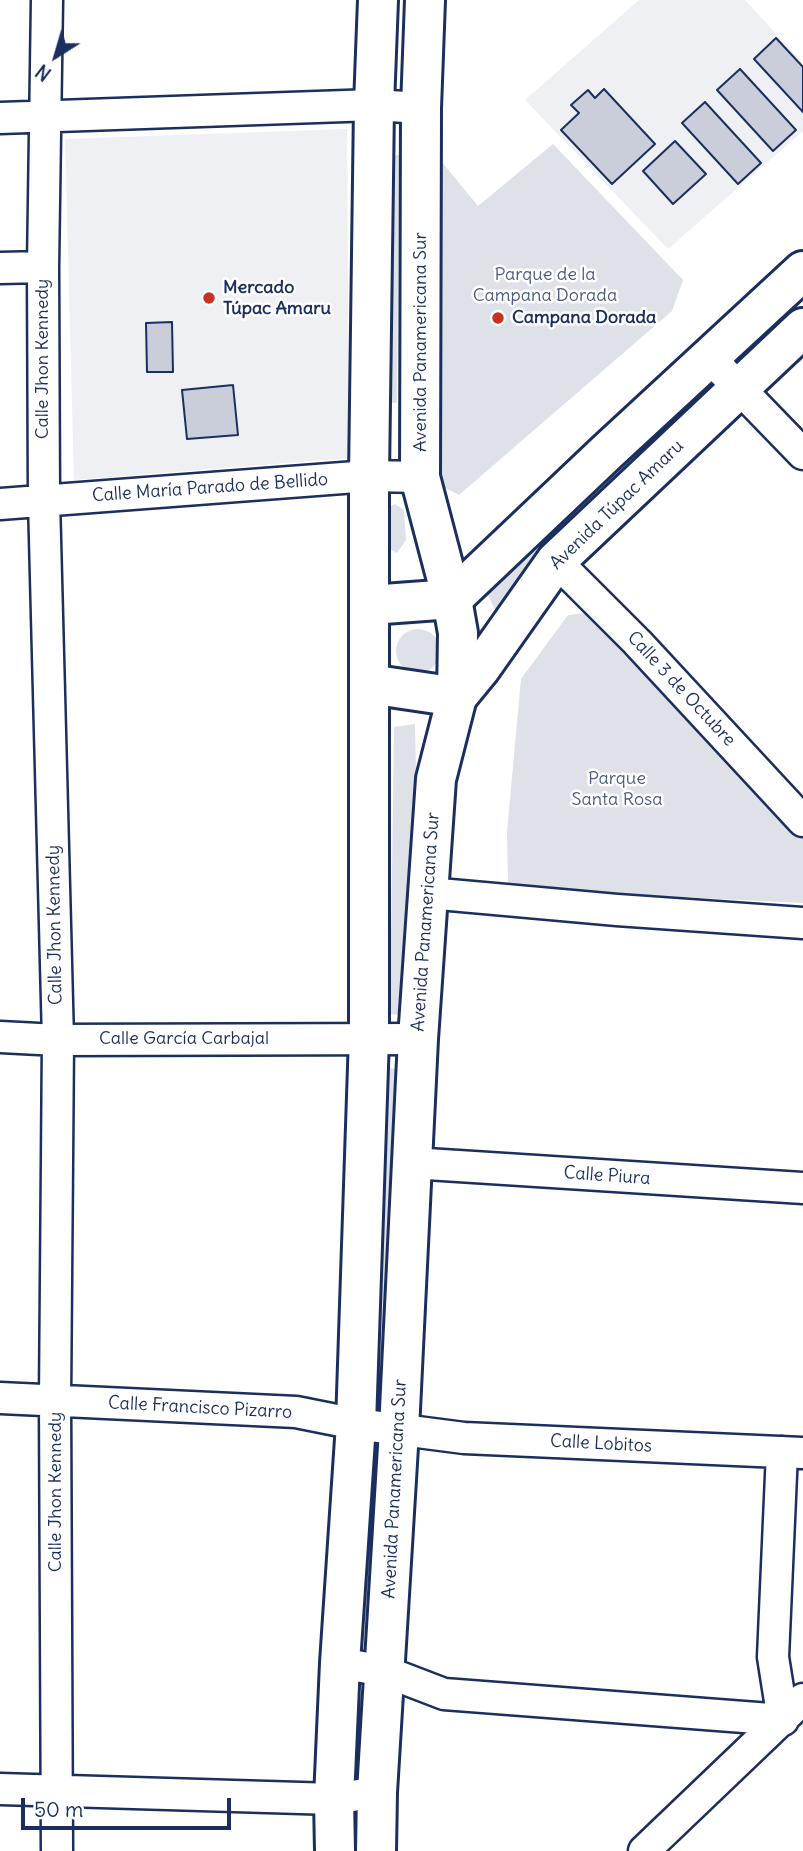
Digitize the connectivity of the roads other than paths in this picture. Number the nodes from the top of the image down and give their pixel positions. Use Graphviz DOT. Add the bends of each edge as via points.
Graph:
graph roads {
  1 [pos="47,0"];
  2 [pos="378,0"];
  3 [pos="425,0"];
  4 [pos="374,105"];
  5 [pos="421,108"];
  6 [pos="0,118"];
  7 [pos="47,118"];
  8 [pos="43,267"];
  9 [pos="0,268"];
  10 [pos="803,271"];
  11 [pos="803,328"];
  12 [pos="709,357"];
  13 [pos="739,388"];
  14 [pos="803,454"];
  15 [pos="369,476"];
  16 [pos="420,477"];
  17 [pos="44,500"];
  18 [pos="0,505"];
  19 [pos="556,561"];
  20 [pos="452,599"];
  21 [pos="370,606"];
  22 [pos="369,684"];
  23 [pos="457,696"];
  24 [pos="803,821"];
  25 [pos="428,893"];
  26 [pos="803,923"];
  27 [pos="0,1037"];
  28 [pos="369,1037"];
  29 [pos="418,1039"];
  30 [pos="58,1040"];
  31 [pos="411,1163"];
  32 [pos="803,1188"];
  33 [pos="0,1398"];
  34 [pos="55,1401"];
  35 [pos="356,1424"];
  36 [pos="399,1430"];
  37 [pos="792,1452"];
  38 [pos="340,1663"];
  39 [pos="384,1671"];
  40 [pos="793,1710"];
  41 [pos="0,1789"];
  42 [pos="57,1789"];
  43 [pos="377,1792"];
  44 [pos="334,1799"];
  45 [pos="57,1851"];
  46 [pos="335,1851"];
  47 [pos="376,1851"];
  48 [pos="645,1851"];
  1 -- 7 [label="street, Calle Jhon Kennedy"];
  2 -- 4 [label="main road"];
  3 -- 5 [label="main road, Avenida Panamericana Sur"];
  4 -- 5 [label="street"];
  4 -- 7 [label="street"];
  4 -- 15 [label="main road"];
  5 -- 16 [label="main road, Avenida Panamericana Sur"];
  6 -- 7 [label="street"];
  7 -- 8 [label="street, Calle Jhon Kennedy"];
  8 -- 9 [label="street"];
  8 -- 17 [label="street, Calle Jhon Kennedy"];
  10 -- 12 [label="main road"];
  11 -- 13 [label="main road, Avenida Túpac Amaru"];
  12 -- 13 [label="street"];
  12 -- 20 [label="main road"];
  13 -- 14 [label="street"];
  13 -- 19 [label="main road, Avenida Túpac Amaru"];
  15 -- 16 [label="street, Calle María Parado de Bellido"];
  15 -- 17 [label="street, Calle María Parado de Bellido"];
  15 -- 21 [label="main road"];
  16 -- 20 [label="main road, Avenida Panamericana Sur"];
  17 -- 18 [label="street, Calle María Parado de Bellido"];
  17 -- 30 [label="street, Calle Jhon Kennedy"];
  19 -- 23 [label="main road, Avenida Túpac Amaru"];
  19 -- 24 [label="street, Calle 3 de Octubre"];
  20 -- 21 [label="main road"];
  20 -- 23 [label="main road, Avenida Panamericana Sur" via="458,634"];
  21 -- 22 [label="main road"];
  22 -- 23 [label="main road"];
  22 -- 28 [label="main road"];
  23 -- 25 [label="main road, Avenida Panamericana Sur" via="436,779"];
  25 -- 26 [label="street"];
  25 -- 29 [label="main road, Avenida Panamericana Sur"];
  27 -- 30 [label="street, Calle García Carbajal"];
  28 -- 29 [label="street, Calle García Carbajal"];
  28 -- 30 [label="street, Calle García Carbajal"];
  28 -- 35 [label="main road"];
  29 -- 31 [label="main road, Avenida Panamericana Sur"];
  30 -- 34 [label="street, Calle Jhon Kennedy"];
  31 -- 32 [label="street, Calle Piura"];
  31 -- 36 [label="main road, Avenida Panamericana Sur"];
  33 -- 34 [label="street, Calle Francisco Pizarro"];
  34 -- 35 [label="street, Calle Francisco Pizarro" via="296,1412"];
  34 -- 42 [label="street, Calle Jhon Kennedy"];
  35 -- 36 [label="street, Calle Francisco Pizarro"];
  35 -- 38 [label="main road"];
  36 -- 37 [label="street, Calle Lobitos"];
  36 -- 39 [label="main road, Avenida Panamericana Sur"];
  37 -- 40 [label="street" via="773,1657"];
  38 -- 39 [label="street"];
  38 -- 44 [label="main road"];
  39 -- 40 [label="street" via="444,1694"];
  39 -- 43 [label="main road, Avenida Panamericana Sur"];
  40 -- 48 [label="street"];
  41 -- 42 [label="street"];
  42 -- 44 [label="street"];
  42 -- 45 [label="street, Calle Jhon Kennedy"];
  43 -- 44 [label="street"];
  43 -- 47 [label="main road, Avenida Panamericana Sur"];
  44 -- 46 [label="main road"];
}
